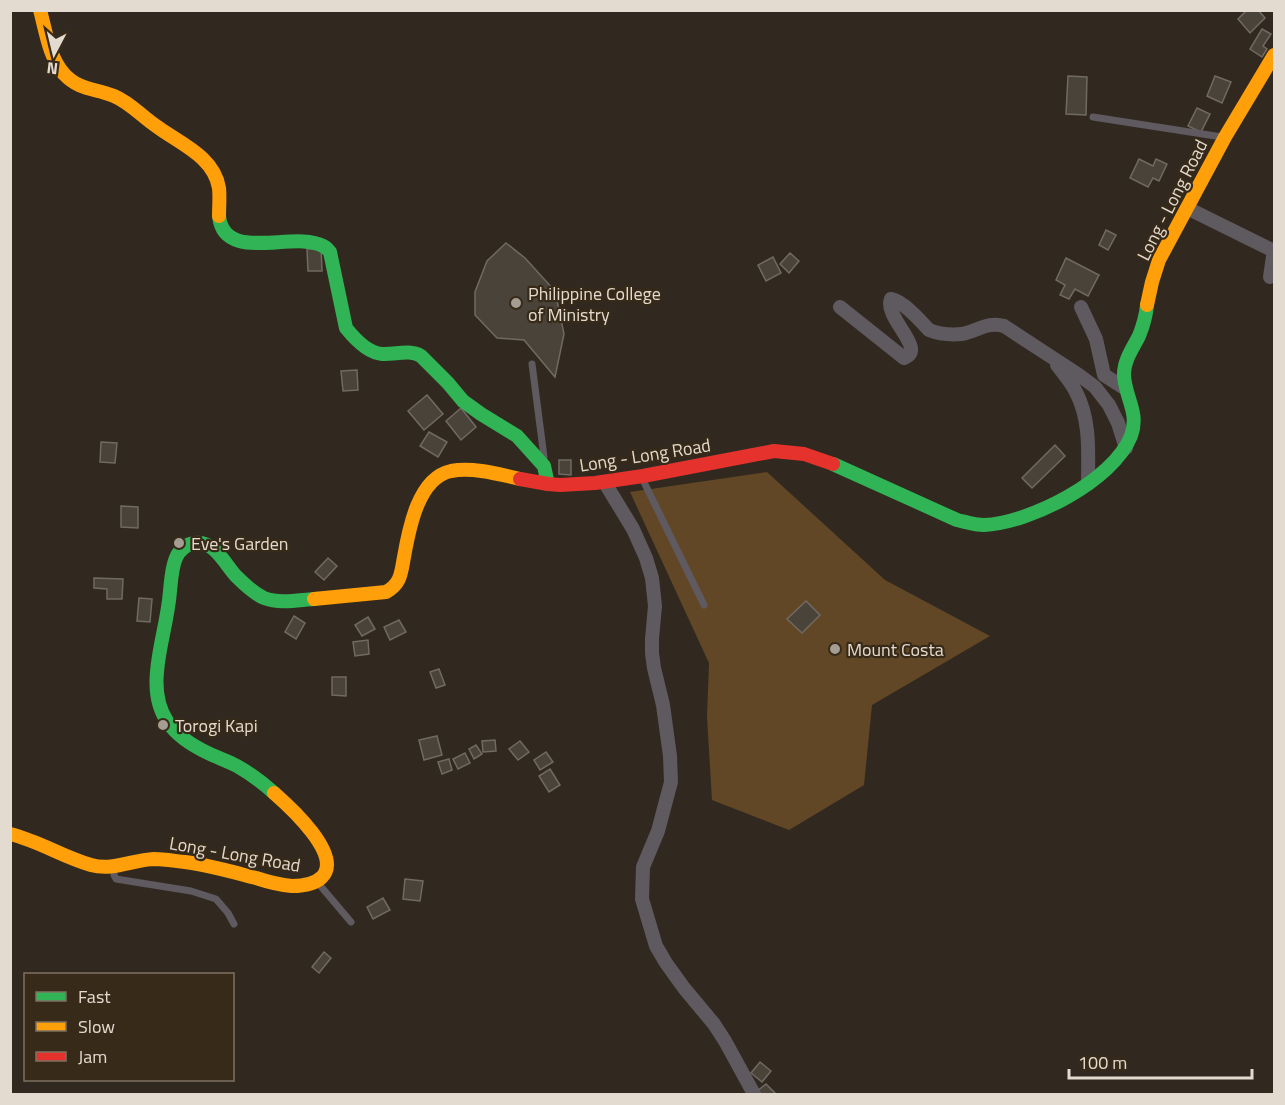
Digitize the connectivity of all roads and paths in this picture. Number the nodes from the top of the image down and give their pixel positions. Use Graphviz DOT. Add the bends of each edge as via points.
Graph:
graph roads {
  1 [pos="40,10"];
  2 [pos="1275,55"];
  3 [pos="1093,117"];
  4 [pos="1225,137"];
  5 [pos="1187,208"];
  6 [pos="1274,251"];
  7 [pos="1270,277"];
  8 [pos="840,307"];
  9 [pos="1081,307"];
  10 [pos="1050,356"];
  11 [pos="532,364"];
  12 [pos="1126,389"];
  13 [pos="1126,448"];
  14 [pos="544,466"];
  15 [pos="641,476"];
  16 [pos="605,483"];
  17 [pos="548,484"];
  18 [pos="1088,484"];
  19 [pos="704,605"];
  20 [pos="10,834"];
  21 [pos="115,867"];
  22 [pos="317,881"];
  23 [pos="351,922"];
  24 [pos="234,924"];
  25 [pos="754,1095"];
  1 -- 14 [label="main road" via="51,50 70,78 88,90 115,96 208,165 219,191 219,225 225,234 247,243 300,242 327,247 346,328 353,337 380,354 416,353 464,401 517,436"];
  2 -- 4 [label="main road, Long - Long Road"];
  3 -- 4 [label="lane"];
  4 -- 5 [label="main road, Long - Long Road"];
  5 -- 6 [label="street"];
  5 -- 12 [label="main road, Long - Long Road" via="1152,280 1141,331 1124,372"];
  6 -- 7 [label="street"];
  8 -- 10 [label="street" via="904,358 911,354 911,349 890,309 891,299 901,303 929,330 962,334 997,324"];
  9 -- 12 [label="street" via="1096,339 1104,375"];
  10 -- 13 [label="street" via="1095,387 1114,414"];
  10 -- 18 [label="street" via="1082,403 1088,435"];
  11 -- 14 [label="lane"];
  12 -- 13 [label="main road, Long - Long Road" via="1133,421"];
  13 -- 18 [label="main road, Long - Long Road"];
  14 -- 17 [label="main road"];
  15 -- 16 [label="main road, Long - Long Road"];
  15 -- 18 [label="main road, Long - Long Road" via="774,451 804,454 957,520 982,525 1014,519 1070,496"];
  15 -- 19 [label="lane"];
  16 -- 17 [label="main road, Long - Long Road"];
  16 -- 25 [label="street" via="633,529 652,578 652,653 670,756 671,782 643,867 642,899 656,946 714,1024"];
  17 -- 22 [label="main road, Long - Long Road" via="476,472 441,474 420,500 402,570 396,585 386,592 275,601 247,586 210,546 195,543 181,549 172,566 158,664 159,707 186,742 239,767 285,801 327,857 326,871"];
  20 -- 21 [label="main road, Long - Long Road" via="90,865"];
  21 -- 22 [label="main road, Long - Long Road" via="153,859 184,861 290,885"];
  21 -- 24 [label="lane" via="116,879 216,899"];
  22 -- 23 [label="lane"];
}
